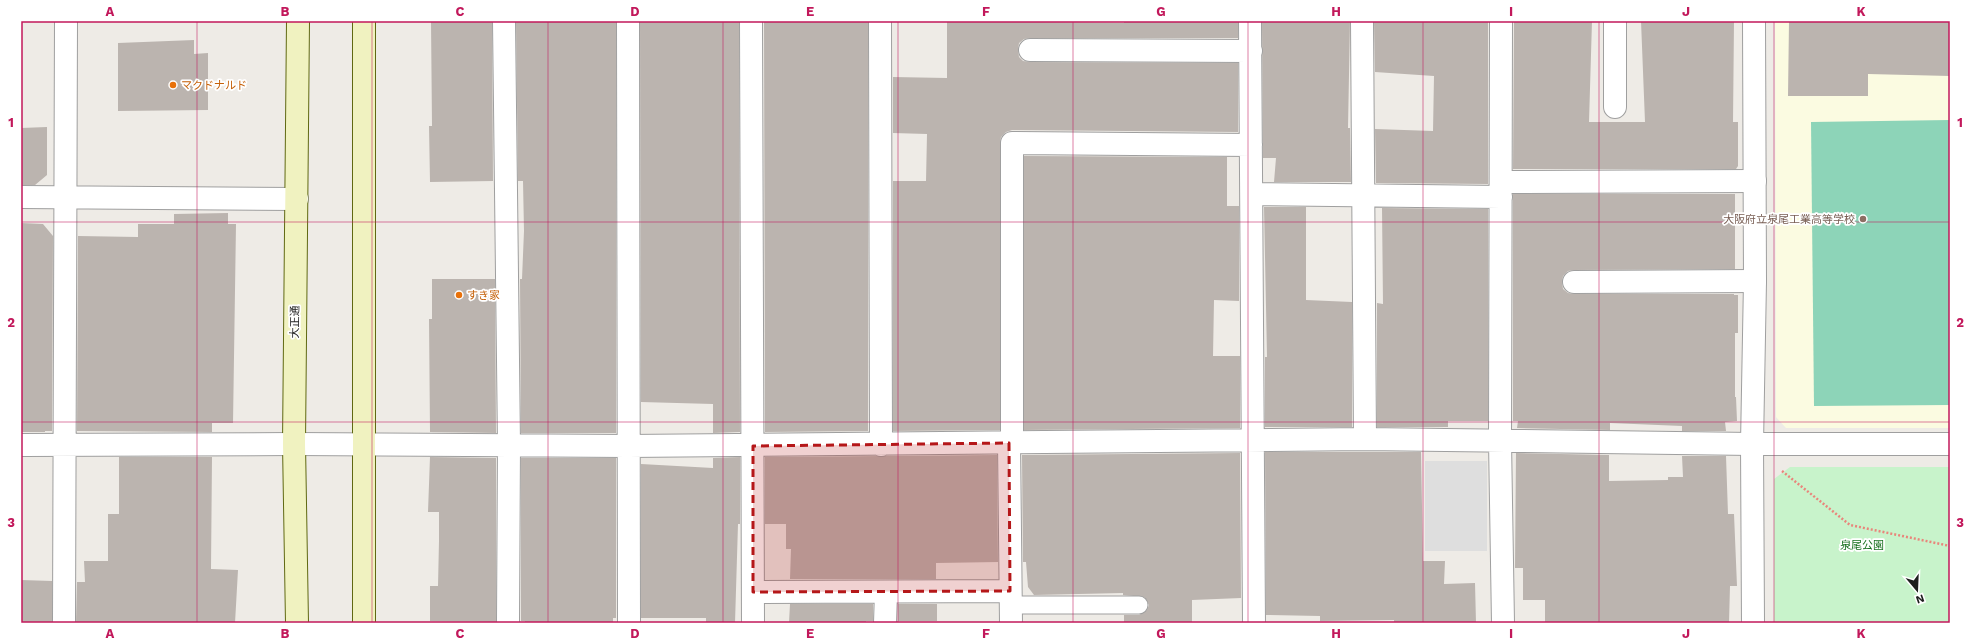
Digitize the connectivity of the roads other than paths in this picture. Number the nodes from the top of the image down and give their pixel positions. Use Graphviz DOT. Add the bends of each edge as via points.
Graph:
graph roads {
  1 [pos="66,21"];
  2 [pos="298,21"];
  3 [pos="364,21"];
  4 [pos="504,21"];
  5 [pos="628,21"];
  6 [pos="751,21"];
  7 [pos="880,21"];
  8 [pos="1250,21"];
  9 [pos="1362,21"];
  10 [pos="1501,21"];
  11 [pos="1615,21"];
  12 [pos="1754,21"];
  13 [pos="1030,50"];
  14 [pos="1251,51"];
  15 [pos="1615,107"];
  16 [pos="1251,145"];
  17 [pos="1755,181"];
  18 [pos="1501,190"];
  19 [pos="1252,194"];
  20 [pos="1362,195"];
  21 [pos="21,197"];
  22 [pos="65,197"];
  23 [pos="297,199"];
  24 [pos="1755,281"];
  25 [pos="1574,282"];
  26 [pos="1254,440"];
  27 [pos="1365,440"];
  28 [pos="1500,441"];
  29 [pos="1010,443"];
  30 [pos="294,444"];
  31 [pos="364,444"];
  32 [pos="1752,444"];
  33 [pos="1950,444"];
  34 [pos="21,445"];
  35 [pos="64,445"];
  36 [pos="509,445"];
  37 [pos="881,445"];
  38 [pos="628,446"];
  39 [pos="753,446"];
  40 [pos="753,592"];
  41 [pos="886,592"];
  42 [pos="1139,605"];
  43 [pos="1011,606"];
  44 [pos="64,623"];
  45 [pos="297,623"];
  46 [pos="364,623"];
  47 [pos="508,623"];
  48 [pos="629,623"];
  49 [pos="753,623"];
  50 [pos="885,623"];
  51 [pos="1254,623"];
  52 [pos="1503,623"];
  53 [pos="1753,623"];
  1 -- 22 [label="street"];
  2 -- 23 [label="main road, 大正通"];
  3 -- 31 [label="main road"];
  4 -- 36 [label="street"];
  5 -- 38 [label="street"];
  6 -- 39 [label="street"];
  7 -- 37 [label="street"];
  8 -- 14 [label="street"];
  9 -- 20 [label="street"];
  10 -- 18 [label="street"];
  11 -- 15 [label="street"];
  12 -- 17 [label="street"];
  13 -- 14 [label="street"];
  14 -- 16 [label="street"];
  16 -- 19 [label="street"];
  16 -- 29 [label="street" via="1012,143"];
  17 -- 18 [label="street"];
  17 -- 24 [label="street"];
  18 -- 20 [label="street"];
  18 -- 28 [label="street"];
  19 -- 20 [label="street"];
  19 -- 26 [label="street"];
  20 -- 27 [label="street"];
  21 -- 22 [label="street"];
  22 -- 23 [label="street"];
  22 -- 35 [label="street"];
  23 -- 30 [label="main road, 大正通"];
  24 -- 25 [label="street"];
  24 -- 32 [label="street"];
  26 -- 27 [label="street"];
  26 -- 29 [label="street"];
  26 -- 51 [label="street"];
  27 -- 28 [label="street"];
  28 -- 32 [label="street"];
  28 -- 52 [label="street"];
  29 -- 37 [label="street"];
  29 -- 43 [label="street"];
  30 -- 31 [label="street"];
  30 -- 35 [label="street"];
  30 -- 45 [label="main road, 大正通"];
  31 -- 36 [label="street"];
  31 -- 46 [label="main road"];
  32 -- 33 [label="street"];
  32 -- 53 [label="street"];
  34 -- 35 [label="street"];
  35 -- 44 [label="street"];
  36 -- 38 [label="street"];
  36 -- 47 [label="street"];
  37 -- 39 [label="street"];
  38 -- 39 [label="street"];
  38 -- 48 [label="street"];
  39 -- 40 [label="street"];
  40 -- 41 [label="street"];
  40 -- 49 [label="street"];
  41 -- 43 [label="street"];
  41 -- 50 [label="street"];
  42 -- 43 [label="lane"];
}
